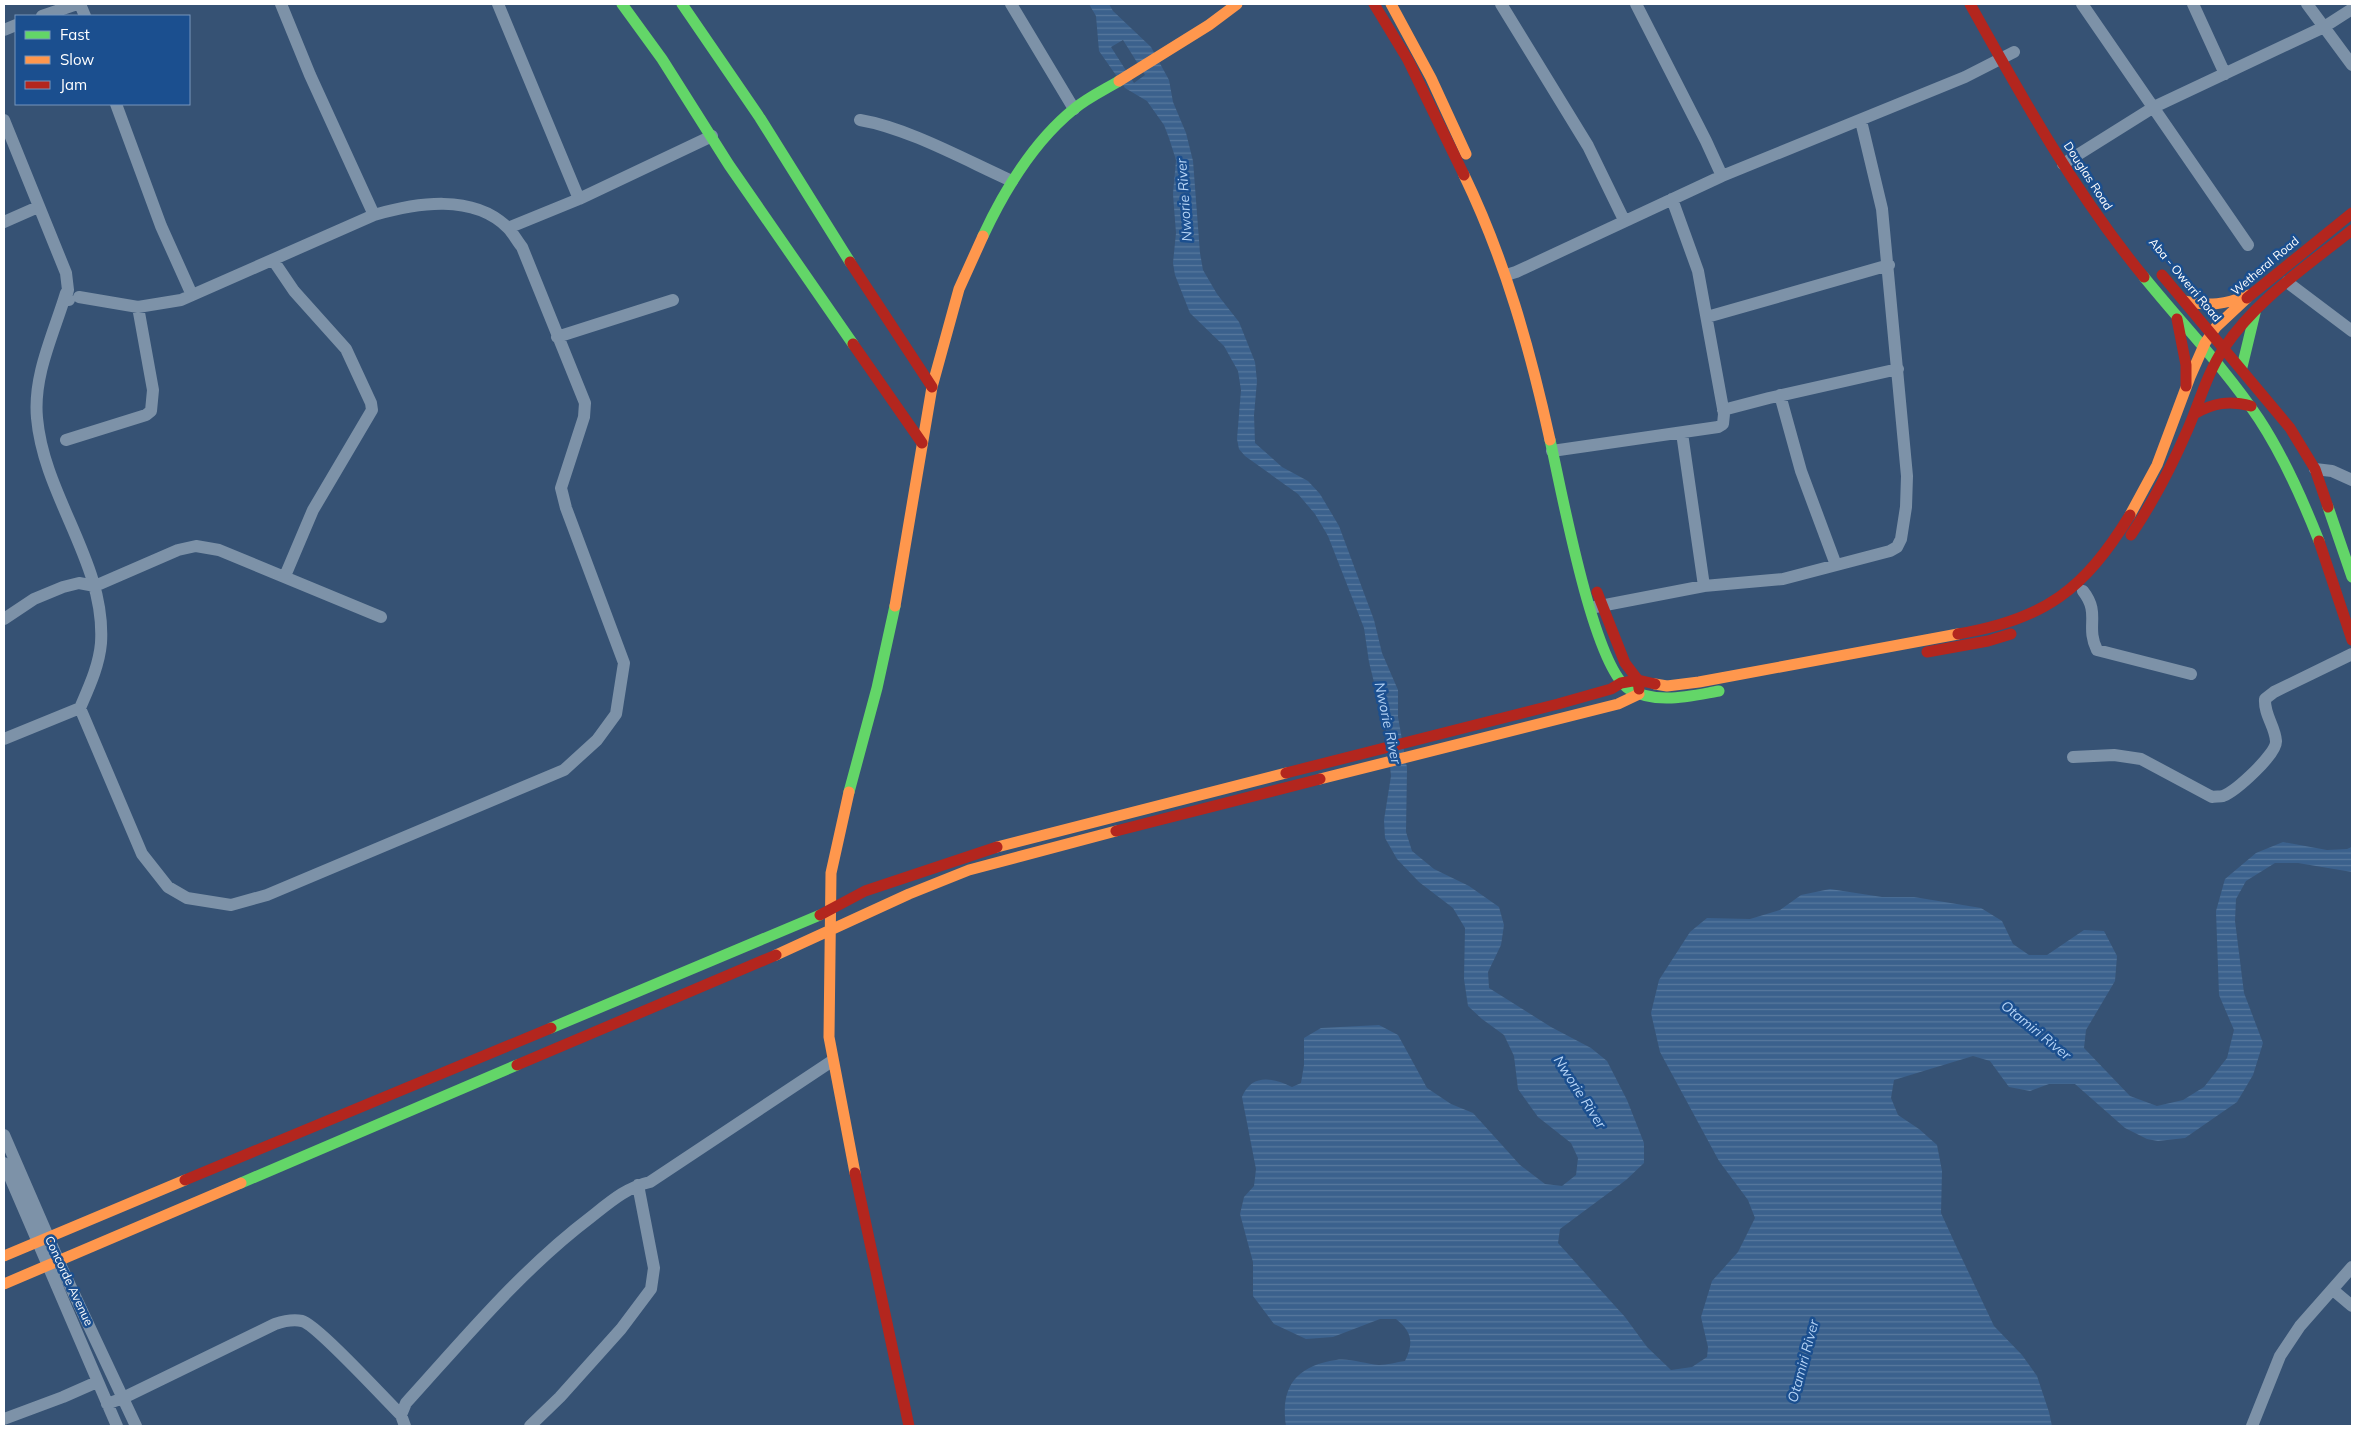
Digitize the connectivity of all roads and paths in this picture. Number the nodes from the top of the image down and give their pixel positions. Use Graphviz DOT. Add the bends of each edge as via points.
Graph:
graph roads {
  1 [pos="79,4"];
  2 [pos="281,4"];
  3 [pos="498,4"];
  4 [pos="622,4"];
  5 [pos="682,4"];
  6 [pos="1011,4"];
  7 [pos="1237,4"];
  8 [pos="1374,4"];
  9 [pos="1391,4"];
  10 [pos="1501,4"];
  11 [pos="1636,4"];
  12 [pos="1970,4"];
  13 [pos="2082,4"];
  14 [pos="2193,4"];
  15 [pos="2307,4"];
  16 [pos="2352,9"];
  17 [pos="45,15"];
  18 [pos="2324,26"];
  19 [pos="2014,52"];
  20 [pos="2001,59"];
  21 [pos="2352,65"];
  22 [pos="2225,74"];
  23 [pos="116,105"];
  24 [pos="2154,107"];
  25 [pos="1074,109"];
  26 [pos="4,120"];
  27 [pos="860,120"];
  28 [pos="1861,121"];
  29 [pos="712,136"];
  30 [pos="2064,164"];
  31 [pos="1722,176"];
  32 [pos="1012,182"];
  33 [pos="579,199"];
  34 [pos="1672,199"];
  35 [pos="38,207"];
  36 [pos="2352,213"];
  37 [pos="374,215"];
  38 [pos="1624,220"];
  39 [pos="4,222"];
  40 [pos="508,228"];
  41 [pos="2352,230"];
  42 [pos="2248,245"];
  43 [pos="273,260"];
  44 [pos="1889,266"];
  45 [pos="2156,267"];
  46 [pos="1511,273"];
  47 [pos="2287,282"];
  48 [pos="72,294"];
  49 [pos="192,295"];
  50 [pos="2249,295"];
  51 [pos="673,300"];
  52 [pos="2185,301"];
  53 [pos="138,307"];
  54 [pos="2255,312"];
  55 [pos="2176,316"];
  56 [pos="1707,317"];
  57 [pos="2352,331"];
  58 [pos="2212,333"];
  59 [pos="557,336"];
  60 [pos="2224,347"];
  61 [pos="2204,348"];
  62 [pos="2216,363"];
  63 [pos="2242,368"];
  64 [pos="1898,369"];
  65 [pos="2186,386"];
  66 [pos="932,387"];
  67 [pos="1780,395"];
  68 [pos="2251,406"];
  69 [pos="1723,410"];
  70 [pos="2194,414"];
  71 [pos="1682,433"];
  72 [pos="66,440"];
  73 [pos="922,443"];
  74 [pos="1556,450"];
  75 [pos="2315,469"];
  76 [pos="2352,480"];
  77 [pos="1589,561"];
  78 [pos="1836,566"];
  79 [pos="285,576"];
  80 [pos="2352,577"];
  81 [pos="1594,580"];
  82 [pos="95,586"];
  83 [pos="1704,586"];
  84 [pos="2084,591"];
  85 [pos="2072,602"];
  86 [pos="1596,607"];
  87 [pos="381,617"];
  88 [pos="4,619"];
  89 [pos="2023,631"];
  90 [pos="2352,640"];
  91 [pos="1919,654"];
  92 [pos="2352,654"];
  93 [pos="1880,661"];
  94 [pos="1832,670"];
  95 [pos="2190,674"];
  96 [pos="1638,680"];
  97 [pos="1621,683"];
  98 [pos="1729,689"];
  99 [pos="1639,694"];
  100 [pos="80,708"];
  101 [pos="4,739"];
  102 [pos="2073,757"];
  103 [pos="830,911"];
  104 [pos="830,932"];
  105 [pos="832,1061"];
  106 [pos="4,1134"];
  107 [pos="4,1163"];
  108 [pos="638,1185"];
  109 [pos="43,1240"];
  110 [pos="4,1256"];
  111 [pos="60,1262"];
  112 [pos="47,1267"];
  113 [pos="2352,1267"];
  114 [pos="4,1284"];
  115 [pos="2333,1290"];
  116 [pos="2352,1306"];
  117 [pos="97,1382"];
  118 [pos="123,1398"];
  119 [pos="106,1404"];
  120 [pos="4,1419"];
  121 [pos="403,1421"];
  122 [pos="117,1426"];
  123 [pos="136,1426"];
  124 [pos="530,1426"];
  125 [pos="909,1426"];
  126 [pos="2252,1426"];
  1 -- 17 [label="street"];
  2 -- 37 [label="street" via="310,76"];
  3 -- 33 [label="street"];
  4 -- 29 [label="main road"];
  5 -- 66 [label="main road" via="760,118"];
  6 -- 25 [label="street"];
  7 -- 25 [label="main road"];
  8 -- 46 [label="main road" via="1402,48"];
  9 -- 46 [label="main road" via="1454,126"];
  10 -- 38 [label="street" via="1588,146"];
  11 -- 31 [label="street"];
  12 -- 20 [label="main road, Douglas Road"];
  13 -- 24 [label="street"];
  14 -- 22 [label="street"];
  15 -- 18 [label="street"];
  16 -- 18 [label="street"];
  18 -- 21 [label="street"];
  18 -- 22 [label="street"];
  19 -- 20 [label="street"];
  20 -- 28 [label="street"];
  20 -- 30 [label="main road, Douglas Road"];
  22 -- 24 [label="street"];
  23 -- 49 [label="street" via="161,226"];
  24 -- 30 [label="street"];
  24 -- 42 [label="street"];
  25 -- 32 [label="main road" via="1046,136"];
  26 -- 35 [label="street"];
  27 -- 32 [label="street" via="876,122 907,134"];
  28 -- 31 [label="street"];
  28 -- 44 [label="street" via="1882,208"];
  29 -- 33 [label="street"];
  29 -- 73 [label="main road"];
  30 -- 55 [label="main road, Douglas Road" via="2110,234"];
  31 -- 34 [label="street"];
  32 -- 66 [label="main road" via="999,201 959,289"];
  33 -- 40 [label="street"];
  34 -- 38 [label="street"];
  34 -- 56 [label="street" via="1693,253"];
  35 -- 39 [label="street"];
  35 -- 48 [label="street"];
  36 -- 50 [label="main road, Wetheral Road"];
  37 -- 40 [label="street" via="422,204 451,204 482,211"];
  37 -- 43 [label="street"];
  38 -- 46 [label="street"];
  40 -- 59 [label="street" via="522,247"];
  41 -- 47 [label="main road"];
  43 -- 49 [label="street"];
  43 -- 79 [label="street" via="294,291 346,349 372,410 313,510"];
  44 -- 56 [label="street"];
  44 -- 64 [label="street"];
  45 -- 52 [label="main road, Aba - Owerri Road"];
  46 -- 74 [label="main road" via="1529,354"];
  47 -- 54 [label="main road"];
  47 -- 57 [label="street"];
  48 -- 53 [label="street"];
  48 -- 82 [label="street" via="58,320 37,390 37,419 58,494"];
  49 -- 53 [label="street"];
  50 -- 52 [label="main road" via="2217,306"];
  50 -- 58 [label="main road, Wetheral Road"];
  51 -- 59 [label="street"];
  52 -- 58 [label="main road, Aba - Owerri Road"];
  53 -- 72 [label="street" via="153,390 151,411"];
  54 -- 60 [label="main road"];
  54 -- 63 [label="main road"];
  55 -- 61 [label="main road, Douglas Road"];
  55 -- 65 [label="main road" via="2186,365"];
  56 -- 69 [label="street"];
  58 -- 60 [label="main road, Aba - Owerri Road"];
  58 -- 61 [label="main road, Wetheral Road"];
  59 -- 100 [label="street" via="584,403 584,417 561,488 624,663 616,714 597,740 564,770 267,895 231,905 187,898 168,887 142,854"];
  60 -- 62 [label="main road"];
  60 -- 63 [label="main road, Aba - Owerri Road"];
  61 -- 62 [label="main road"];
  61 -- 65 [label="main road, Wetheral Road"];
  62 -- 68 [label="main road"];
  62 -- 70 [label="main road"];
  63 -- 75 [label="main road, Aba - Owerri Road" via="2290,428"];
  64 -- 67 [label="street"];
  64 -- 78 [label="street" via="1907,476 1901,539 1890,551"];
  65 -- 96 [label="main road, Wetheral Road" via="2160,457 2126,522 2094,565 2054,603 2009,624 1718,679 1668,686"];
  66 -- 73 [label="main road"];
  67 -- 69 [label="street"];
  67 -- 78 [label="street" via="1801,471"];
  68 -- 70 [label="main road" via="2234,401 2219,402"];
  68 -- 90 [label="main road" via="2289,469 2305,505"];
  69 -- 71 [label="street" via="1725,419 1718,427"];
  70 -- 84 [label="main road" via="2146,512 2124,546"];
  71 -- 74 [label="street"];
  71 -- 83 [label="street"];
  73 -- 103 [label="main road" via="894,612 831,873"];
  74 -- 77 [label="main road"];
  74 -- 86 [label="main road"];
  75 -- 76 [label="street" via="2332,471"];
  75 -- 80 [label="main road, Aba - Owerri Road"];
  78 -- 83 [label="street" via="1783,579"];
  79 -- 82 [label="street" via="219,550 196,546 178,550"];
  79 -- 87 [label="street"];
  81 -- 86 [label="main road"];
  82 -- 88 [label="street" via="79,583 63,587 34,599"];
  82 -- 100 [label="street" via="101,617 101,644 95,671"];
  83 -- 86 [label="street"];
  84 -- 85 [label="main road"];
  84 -- 95 [label="street" via="2092,602 2092,640 2097,650"];
  86 -- 96 [label="main road" via="1625,663"];
  86 -- 97 [label="main road"];
  89 -- 91 [label="main road"];
  92 -- 102 [label="street" via="2265,699 2264,706 2276,741 2272,753 2224,796 2212,797 2141,759 2114,755"];
  93 -- 94 [label="main road"];
  96 -- 97 [label="main road"];
  96 -- 99 [label="main road"];
  97 -- 99 [label="main road"];
  97 -- 103 [label="main road" via="1612,689 981,851 865,891"];
  98 -- 99 [label="main road" via="1673,699"];
  99 -- 104 [label="main road" via="1618,704 990,863 941,879"];
  100 -- 101 [label="street"];
  103 -- 104 [label="main road"];
  103 -- 109 [label="main road"];
  104 -- 105 [label="main road" via="829,1036"];
  104 -- 111 [label="main road"];
  105 -- 108 [label="street" via="650,1182"];
  105 -- 125 [label="main road"];
  106 -- 109 [label="street, Concorde Avenue"];
  107 -- 109 [label="street, Concorde Avenue"];
  108 -- 121 [label="street" via="565,1237 506,1291 406,1402"];
  108 -- 124 [label="street" via="654,1268 651,1289 621,1329"];
  109 -- 110 [label="main road"];
  109 -- 111 [label="street, Concorde Avenue"];
  109 -- 112 [label="street, Concorde Avenue"];
  111 -- 112 [label="main road"];
  111 -- 118 [label="street, Concorde Avenue"];
  112 -- 114 [label="main road"];
  112 -- 117 [label="street, Concorde Avenue"];
  113 -- 115 [label="street"];
  115 -- 116 [label="street"];
  115 -- 126 [label="street" via="2300,1326 2280,1356"];
  117 -- 119 [label="street, Concorde Avenue"];
  117 -- 120 [label="street"];
  118 -- 119 [label="street"];
  118 -- 121 [label="street" via="275,1324 288,1320 304,1321"];
  118 -- 123 [label="street, Concorde Avenue"];
  119 -- 122 [label="street, Concorde Avenue"];
}
